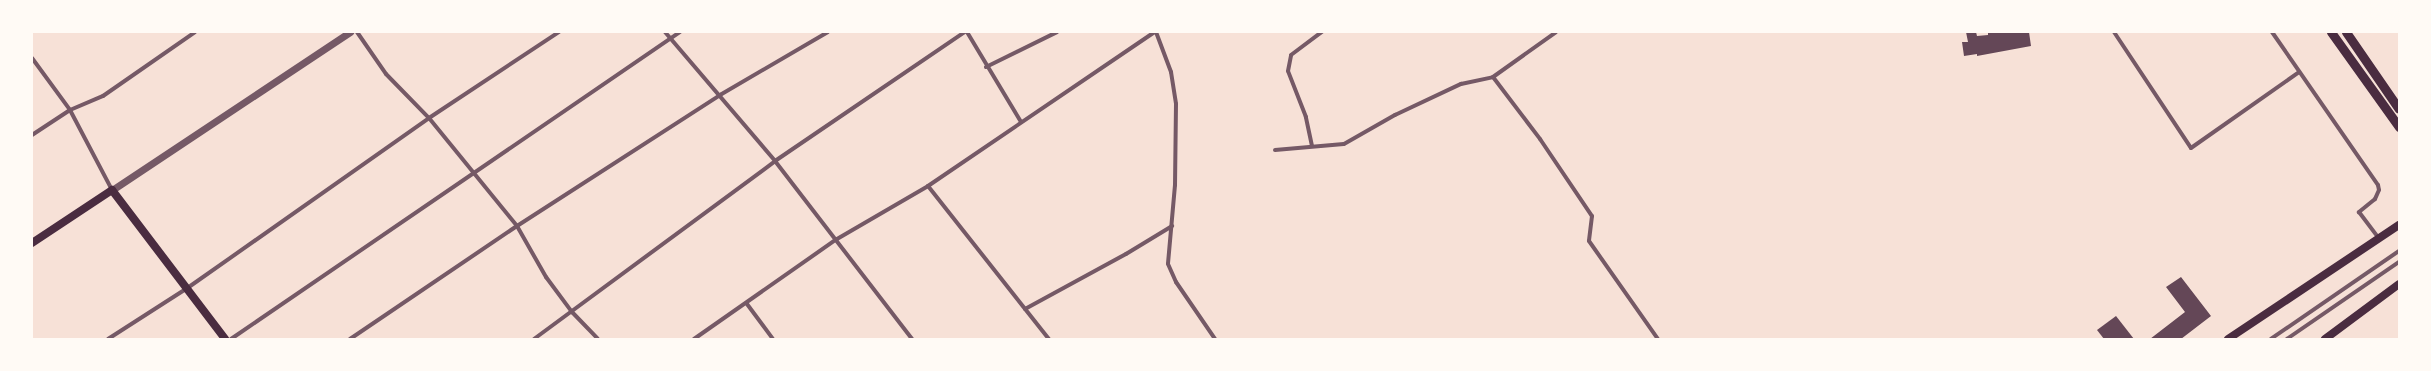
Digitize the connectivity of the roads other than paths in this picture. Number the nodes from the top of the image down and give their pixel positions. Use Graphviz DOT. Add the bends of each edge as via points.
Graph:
graph roads {
  1 [pos="194,32"];
  2 [pos="350,32"];
  3 [pos="357,32"];
  4 [pos="559,32"];
  5 [pos="665,32"];
  6 [pos="680,32"];
  7 [pos="828,32"];
  8 [pos="966,32"];
  9 [pos="1057,32"];
  10 [pos="1156,32"];
  11 [pos="1322,32"];
  12 [pos="1556,32"];
  13 [pos="2114,32"];
  14 [pos="2272,32"];
  15 [pos="2331,32"];
  16 [pos="2346,32"];
  17 [pos="670,38"];
  18 [pos="32,58"];
  19 [pos="986,67"];
  20 [pos="2299,72"];
  21 [pos="1494,78"];
  22 [pos="720,95"];
  23 [pos="2399,109"];
  24 [pos="70,110"];
  25 [pos="429,118"];
  26 [pos="1021,122"];
  27 [pos="2399,128"];
  28 [pos="32,135"];
  29 [pos="1312,146"];
  30 [pos="1275,150"];
  31 [pos="776,161"];
  32 [pos="472,173"];
  33 [pos="928,186"];
  34 [pos="112,190"];
  35 [pos="517,226"];
  36 [pos="1172,226"];
  37 [pos="2399,226"];
  38 [pos="837,239"];
  39 [pos="2379,239"];
  40 [pos="32,242"];
  41 [pos="2399,251"];
  42 [pos="2399,262"];
  43 [pos="2399,284"];
  44 [pos="186,289"];
  45 [pos="747,304"];
  46 [pos="1026,309"];
  47 [pos="572,312"];
  48 [pos="108,339"];
  49 [pos="225,339"];
  50 [pos="231,339"];
  51 [pos="350,339"];
  52 [pos="534,339"];
  53 [pos="598,339"];
  54 [pos="694,339"];
  55 [pos="773,339"];
  56 [pos="912,339"];
  57 [pos="1049,339"];
  58 [pos="1215,339"];
  59 [pos="1658,339"];
  60 [pos="2228,339"];
  61 [pos="2271,339"];
  62 [pos="2287,339"];
  63 [pos="2325,339"];
  1 -- 24 [label="street" via="104,96"];
  2 -- 34 [label="street"];
  3 -- 25 [label="street" via="386,74"];
  4 -- 25 [label="street"];
  5 -- 17 [label="street"];
  6 -- 17 [label="street"];
  7 -- 22 [label="street"];
  8 -- 19 [label="street"];
  8 -- 31 [label="street"];
  9 -- 19 [label="street"];
  10 -- 26 [label="street"];
  10 -- 36 [label="street" via="1171,72 1176,104"];
  11 -- 29 [label="street" via="1291,55 1288,71 1306,117"];
  12 -- 21 [label="street"];
  13 -- 20 [label="street" via="2191,148"];
  14 -- 20 [label="street"];
  15 -- 27 [label="main road"];
  16 -- 23 [label="main road"];
  17 -- 22 [label="street"];
  17 -- 32 [label="street"];
  18 -- 24 [label="street"];
  19 -- 26 [label="street"];
  20 -- 39 [label="street" via="2378,185 2380,190 2375,199 2359,212"];
  21 -- 29 [label="street" via="1461,84 1395,115 1344,144"];
  21 -- 59 [label="street" via="1540,139 1592,216 1590,241"];
  22 -- 31 [label="street"];
  22 -- 35 [label="street"];
  24 -- 28 [label="street"];
  24 -- 34 [label="street"];
  25 -- 32 [label="street"];
  25 -- 44 [label="street"];
  26 -- 33 [label="street"];
  29 -- 30 [label="street"];
  31 -- 38 [label="street"];
  31 -- 47 [label="street"];
  32 -- 35 [label="street"];
  32 -- 50 [label="street"];
  33 -- 38 [label="street"];
  33 -- 46 [label="street"];
  34 -- 40 [label="main road"];
  34 -- 44 [label="main road"];
  35 -- 47 [label="street" via="546,277"];
  35 -- 51 [label="street"];
  36 -- 46 [label="street"];
  36 -- 58 [label="street" via="1168,264 1176,282"];
  37 -- 39 [label="main road"];
  38 -- 45 [label="street"];
  38 -- 56 [label="street"];
  39 -- 60 [label="main road"];
  41 -- 61 [label="street"];
  42 -- 62 [label="street"];
  43 -- 63 [label="main road"];
  44 -- 48 [label="street"];
  44 -- 49 [label="main road"];
  45 -- 54 [label="street"];
  45 -- 55 [label="street"];
  46 -- 57 [label="street"];
  47 -- 52 [label="street"];
  47 -- 53 [label="street"];
}
